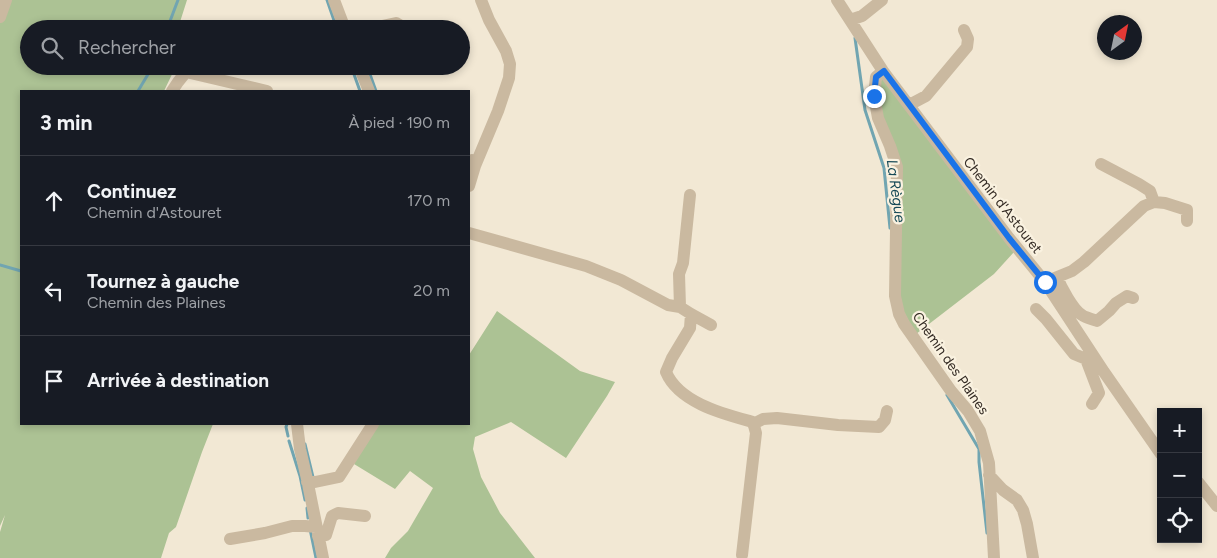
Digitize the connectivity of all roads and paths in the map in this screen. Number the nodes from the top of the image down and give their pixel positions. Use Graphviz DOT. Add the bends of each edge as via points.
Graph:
graph roads {
  1 [pos="6,0"];
  2 [pos="334,0"];
  3 [pos="481,0"];
  4 [pos="837,0"];
  5 [pos="882,0"];
  6 [pos="0,17"];
  7 [pos="342,20"];
  8 [pos="850,20"];
  9 [pos="964,30"];
  10 [pos="884,71"];
  11 [pos="184,75"];
  12 [pos="199,75"];
  13 [pos="363,75"];
  14 [pos="173,90"];
  15 [pos="263,90"];
  16 [pos="369,90"];
  17 [pos="909,105"];
  18 [pos="472,162"];
  19 [pos="1101,164"];
  20 [pos="470,178"];
  21 [pos="690,195"];
  22 [pos="1154,202"];
  23 [pos="1187,221"];
  24 [pos="470,233"];
  25 [pos="1057,277"];
  26 [pos="1045,282"];
  27 [pos="1133,298"];
  28 [pos="1036,310"];
  29 [pos="686,311"];
  30 [pos="711,325"];
  31 [pos="1089,357"];
  32 [pos="1092,404"];
  33 [pos="887,411"];
  34 [pos="754,424"];
  35 [pos="297,425"];
  36 [pos="372,425"];
  37 [pos="1160,453"];
  38 [pos="989,475"];
  39 [pos="307,482"];
  40 [pos="1202,487"];
  41 [pos="1217,506"];
  42 [pos="366,516"];
  43 [pos="317,532"];
  44 [pos="230,539"];
  45 [pos="742,555"];
  46 [pos="322,558"];
  47 [pos="994,558"];
  48 [pos="1034,558"];
  1 -- 6 [label="street"];
  2 -- 7 [label="street"];
  3 -- 18 [label="street" via="510,64 498,111"];
  4 -- 8 [label="street, Chemin d'Astouret"];
  5 -- 8 [label="street" via="862,16"];
  8 -- 10 [label="street, Chemin d'Astouret"];
  9 -- 17 [label="street" via="967,47 943,68 926,96"];
  10 -- 17 [label="street, Chemin d'Astouret"];
  10 -- 38 [label="street, Chemin des Plaines" via="876,77 874,96 878,118 897,167 895,296 899,314 980,432 989,462"];
  11 -- 14 [label="street"];
  12 -- 15 [label="street"];
  13 -- 16 [label="street"];
  17 -- 26 [label="street, Chemin d'Astouret"];
  18 -- 20 [label="street"];
  19 -- 22 [label="street" via="1150,191"];
  21 -- 29 [label="street" via="679,274"];
  22 -- 23 [label="street" via="1187,210"];
  22 -- 25 [label="street" via="1144,206 1084,262"];
  24 -- 29 [label="street" via="586,266"];
  25 -- 26 [label="street"];
  25 -- 27 [label="street" via="1081,315 1097,320 1127,296"];
  26 -- 31 [label="street, Chemin d'Astouret"];
  28 -- 31 [label="street" via="1074,354"];
  29 -- 30 [label="street"];
  29 -- 34 [label="street" via="690,328 666,372 670,380 680,391 697,401"];
  31 -- 32 [label="street" via="1099,393"];
  31 -- 37 [label="street, Chemin d'Astouret"];
  33 -- 34 [label="street" via="879,427 838,426 777,418"];
  34 -- 45 [label="street" via="756,433"];
  35 -- 39 [label="street"];
  36 -- 39 [label="street" via="339,477"];
  38 -- 47 [label="street, Chemin des Plaines"];
  38 -- 48 [label="street" via="1017,500 1023,510"];
  39 -- 43 [label="street"];
  40 -- 41 [label="street"];
  42 -- 43 [label="street" via="338,512 332,516 326,536"];
  43 -- 44 [label="street" via="305,526 292,526"];
  43 -- 46 [label="street"];
}
